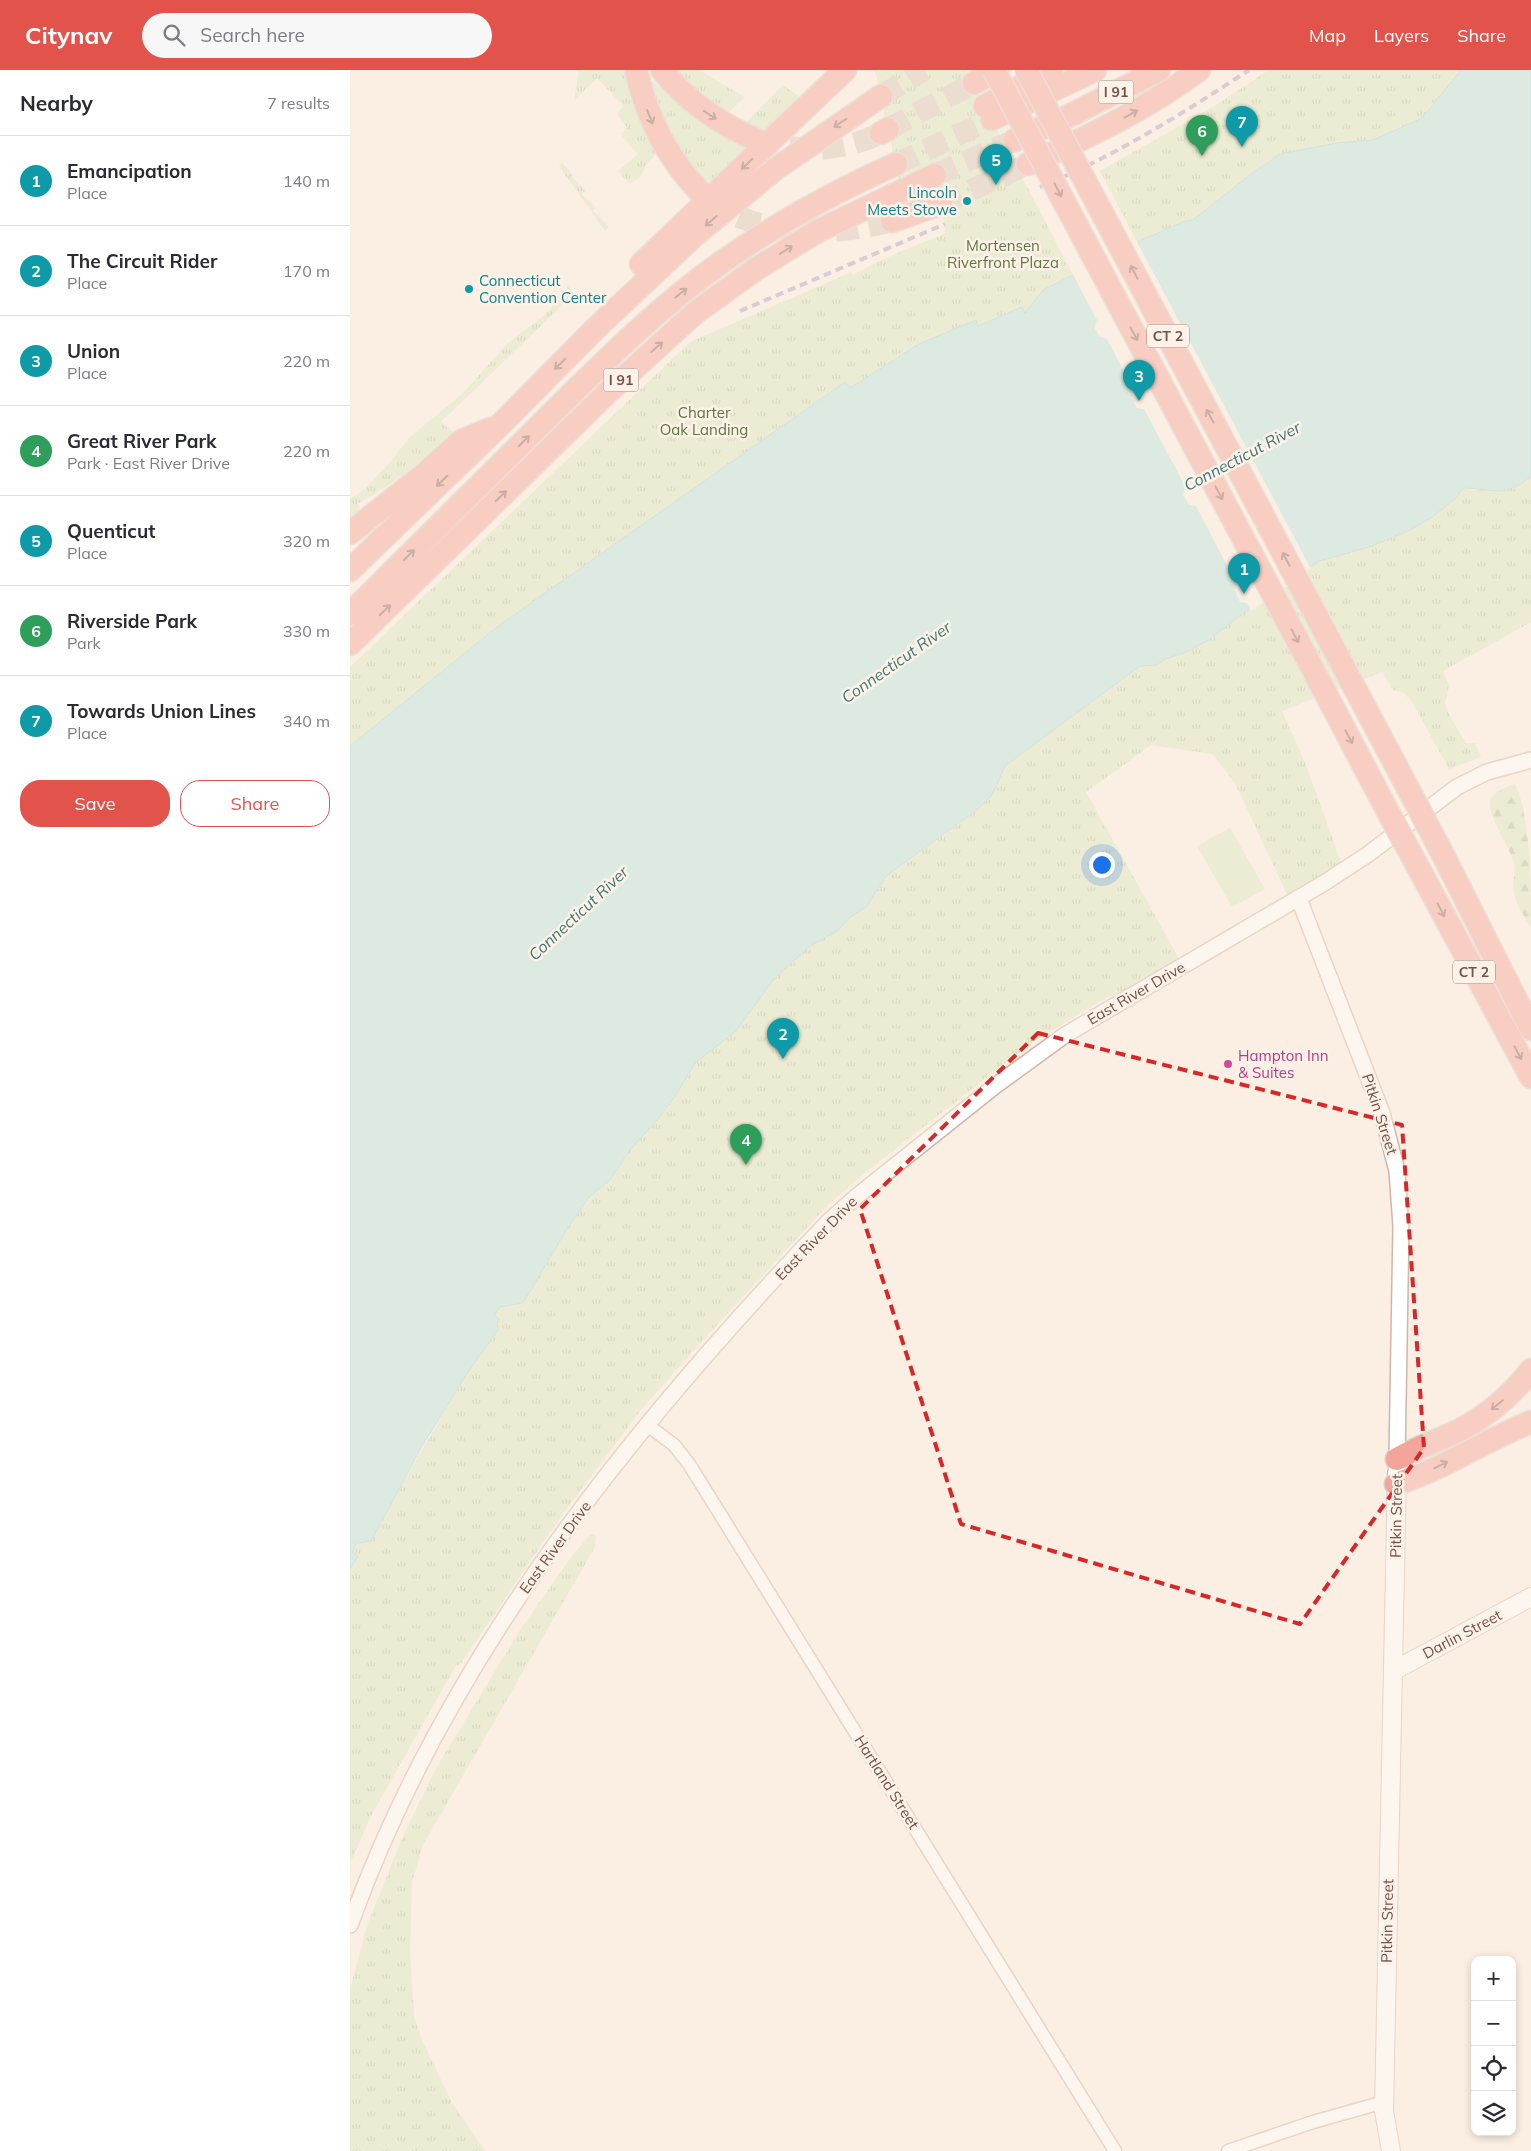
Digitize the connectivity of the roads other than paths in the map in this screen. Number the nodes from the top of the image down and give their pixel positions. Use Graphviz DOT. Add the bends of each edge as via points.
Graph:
graph roads {
  1 [pos="636,70"];
  2 [pos="662,70"];
  3 [pos="846,70"];
  4 [pos="994,70"];
  5 [pos="998,70"];
  6 [pos="1026,70"];
  7 [pos="1052,70"];
  8 [pos="1095,70"];
  9 [pos="1158,70"];
  10 [pos="1199,70"];
  11 [pos="974,83"];
  12 [pos="881,96"];
  13 [pos="757,140"];
  14 [pos="1015,140"];
  15 [pos="889,144"];
  16 [pos="1028,164"];
  17 [pos="935,175"];
  18 [pos="702,194"];
  19 [pos="941,204"];
  20 [pos="892,221"];
  21 [pos="595,329"];
  22 [pos="502,423"];
  23 [pos="350,533"];
  24 [pos="350,570"];
  25 [pos="350,614"];
  26 [pos="350,644"];
  27 [pos="1531,760"];
  28 [pos="1440,849"];
  29 [pos="1299,899"];
  30 [pos="1531,1005"];
  31 [pos="1531,1029"];
  32 [pos="1531,1077"];
  33 [pos="1531,1370"];
  34 [pos="1531,1422"];
  35 [pos="646,1424"];
  36 [pos="1397,1459"];
  37 [pos="1396,1484"];
  38 [pos="1531,1597"];
  39 [pos="1393,1671"];
  40 [pos="350,1925"];
  41 [pos="1384,2102"];
  42 [pos="1115,2151"];
  43 [pos="1228,2151"];
  44 [pos="1391,2151"];
  1 -- 18 [label="highway, one-way" via="646,107 660,138 679,169"];
  2 -- 13 [label="highway, one-way" via="703,111 727,127"];
  3 -- 21 [label="highway, one-way" via="628,276 604,308"];
  4 -- 32 [label="highway, CT 2, one-way, bridge"];
  5 -- 11 [label="highway"];
  28 -- 6 [label="highway, CT 2, one-way, bridge"];
  7 -- 8 [label="highway" via="989,112"];
  9 -- 14 [label="highway, I 91"];
  16 -- 10 [label="highway, one-way" via="1130,115"];
  12 -- 21 [label="highway, one-way" via="800,150 742,196"];
  25 -- 15 [label="highway, one-way" via="590,375 653,317 721,262 821,199"];
  26 -- 17 [label="highway, I 91, one-way" via="607,393 696,314 749,274 811,235"];
  19 -- 20 [label="highway"];
  21 -- 22 [label="highway, one-way"];
  22 -- 23 [label="highway" via="461,441"];
  22 -- 24 [label="highway, one-way"];
  27 -- 29 [label="street, East River Drive" via="1491,771 1456,787 1367,855"];
  28 -- 30 [label="highway"];
  28 -- 31 [label="highway, CT 2"];
  29 -- 35 [label="street, East River Drive" via="1065,1035 861,1192 816,1234"];
  29 -- 36 [label="street, Pitkin Street" via="1382,1114 1397,1170 1401,1226"];
  33 -- 36 [label="highway, one-way" via="1508,1396 1480,1418"];
  37 -- 34 [label="highway, one-way"];
  35 -- 40 [label="street, East River Drive" via="532,1578 466,1682 388,1831"];
  35 -- 42 [label="street, Hartland Street" via="674,1445 689,1464"];
  36 -- 37 [label="main road, Pitkin Street"];
  37 -- 39 [label="main road, Pitkin Street"];
  38 -- 39 [label="main road, Darlin Street"];
  39 -- 41 [label="main road, Pitkin Street"];
  41 -- 43 [label="street"];
  41 -- 44 [label="main road, Pitkin Street"];
}
